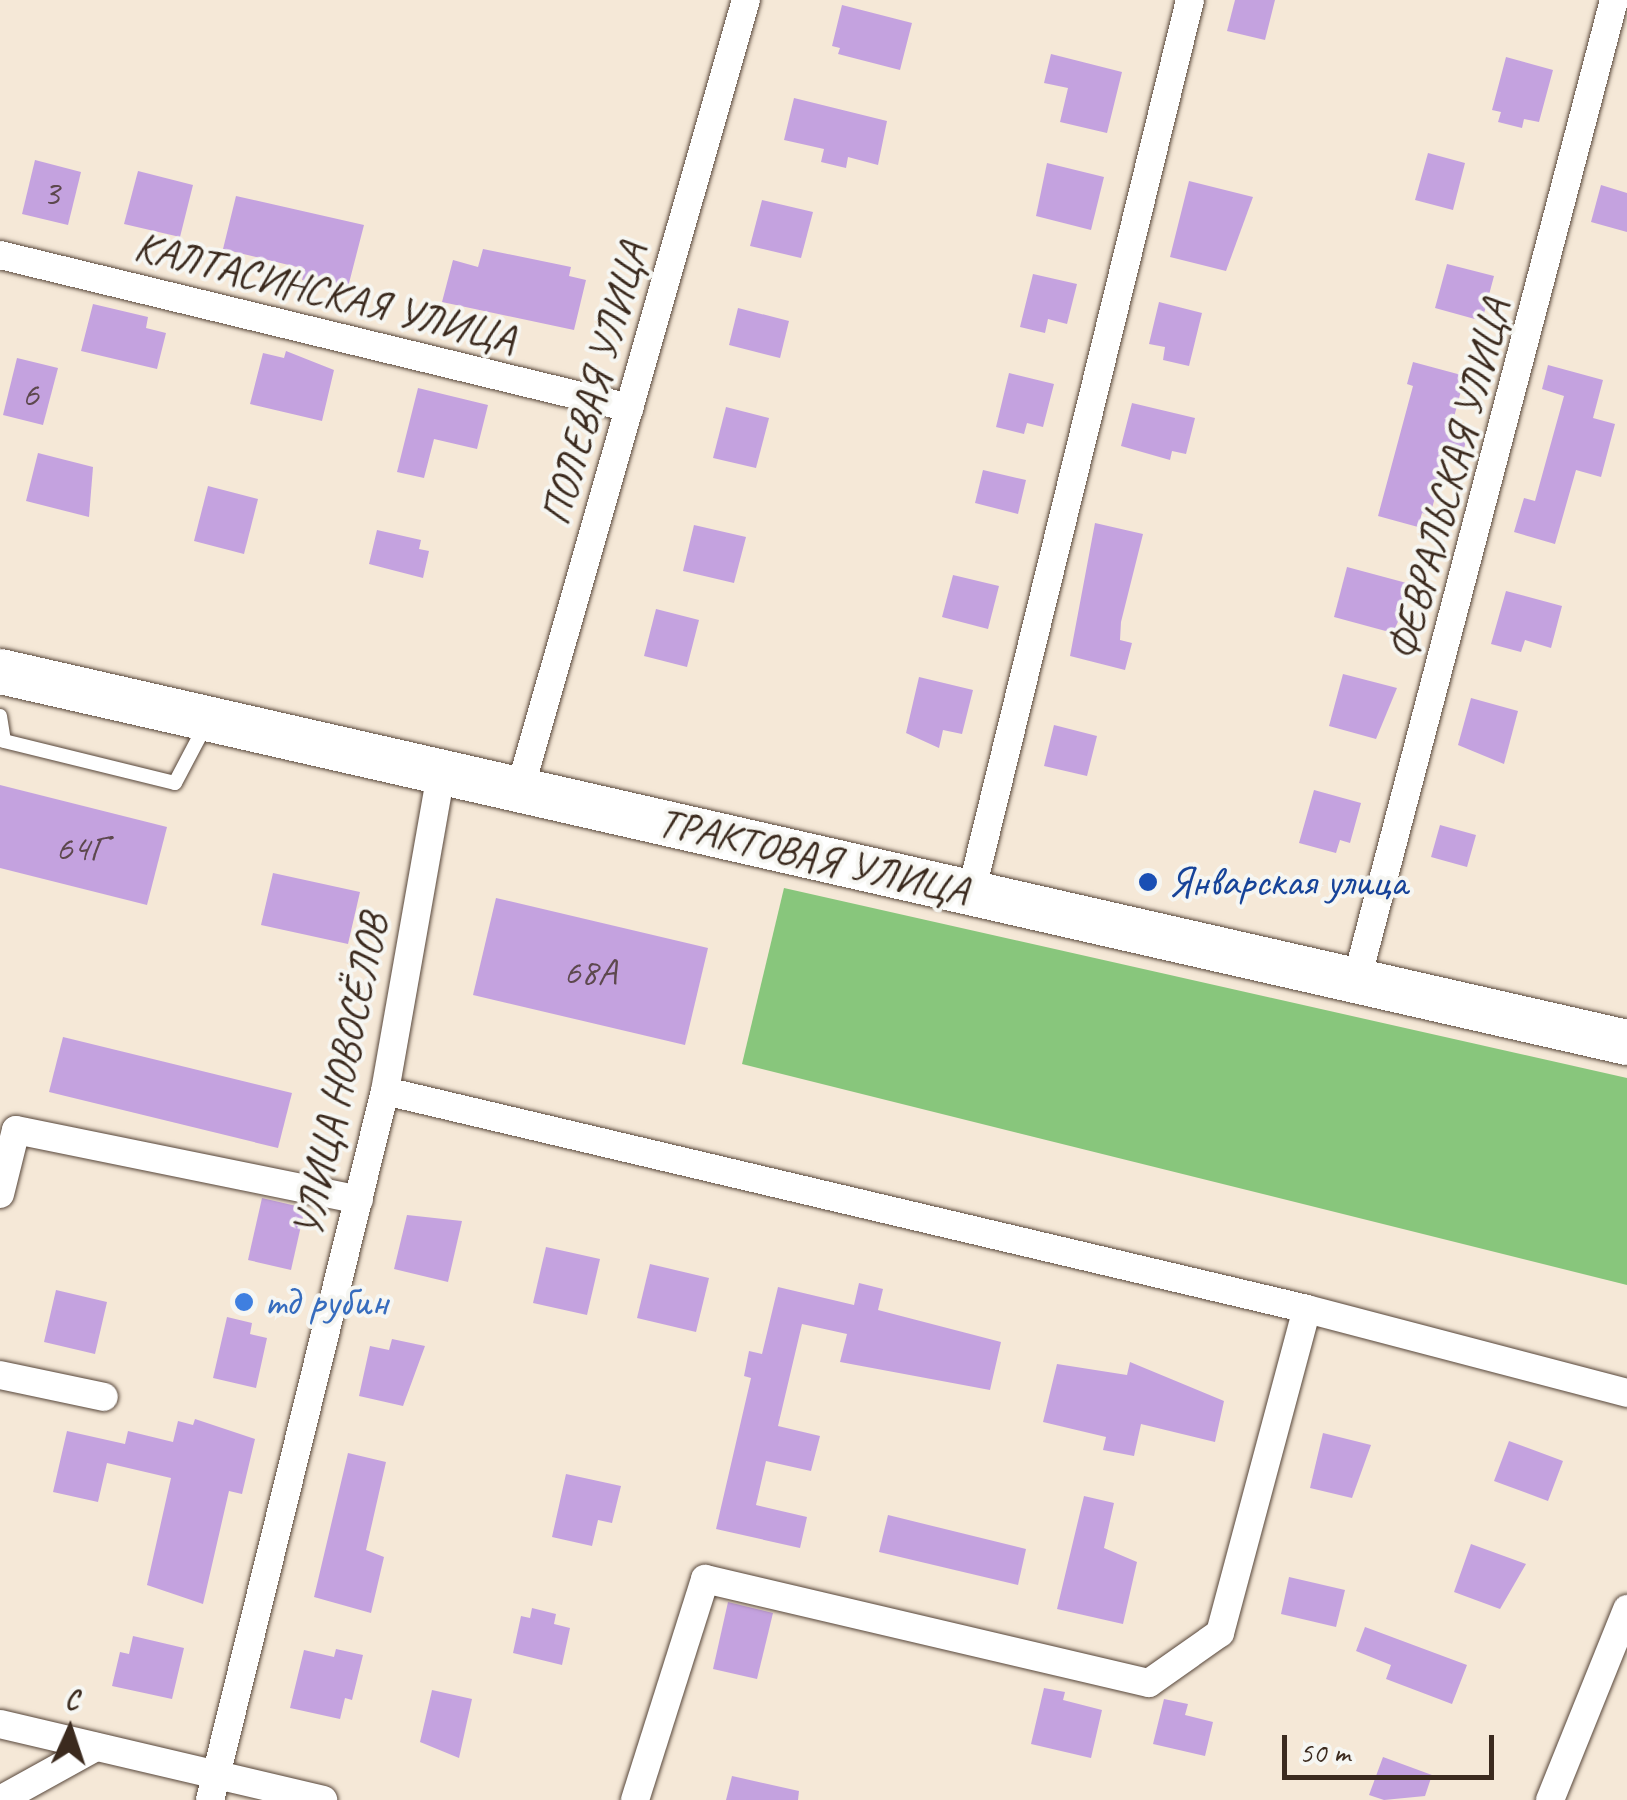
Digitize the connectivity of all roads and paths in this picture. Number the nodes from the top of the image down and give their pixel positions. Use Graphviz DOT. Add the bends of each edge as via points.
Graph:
graph roads {
  1 [pos="746,0"];
  2 [pos="1190,0"];
  3 [pos="1614,0"];
  4 [pos="0,255"];
  5 [pos="630,408"];
  6 [pos="0,671"];
  7 [pos="0,716"];
  8 [pos="211,716"];
  9 [pos="441,775"];
  10 [pos="520,789"];
  11 [pos="971,893"];
  12 [pos="1358,979"];
  13 [pos="1627,1042"];
  14 [pos="386,1091"];
  15 [pos="0,1194"];
  16 [pos="358,1200"];
  17 [pos="1307,1308"];
  18 [pos="0,1375"];
  19 [pos="1627,1394"];
  20 [pos="104,1397"];
  21 [pos="1627,1609"];
  22 [pos="0,1724"];
  23 [pos="96,1747"];
  24 [pos="211,1787"];
  25 [pos="0,1800"];
  26 [pos="323,1800"];
  27 [pos="635,1800"];
  28 [pos="1550,1800"];
  1 -- 5 [label="street, ПОЛЕВАЯ УЛИЦА"];
  2 -- 11 [label="street"];
  3 -- 12 [label="street, ФЕВРАЛЬСКАЯ УЛИЦА"];
  4 -- 5 [label="street, КАЛТАСИНСКАЯ УЛИЦА"];
  5 -- 10 [label="street, ПОЛЕВАЯ УЛИЦА"];
  6 -- 8 [label="main road, ТРАКТОВАЯ УЛИЦА"];
  7 -- 8 [label="lane" via="4,741 174,782"];
  8 -- 9 [label="main road, ТРАКТОВАЯ УЛИЦА"];
  9 -- 10 [label="main road, ТРАКТОВАЯ УЛИЦА"];
  9 -- 14 [label="street, УЛИЦА НОВОСЁЛОВ"];
  10 -- 11 [label="main road, ТРАКТОВАЯ УЛИЦА"];
  11 -- 12 [label="main road, ТРАКТОВАЯ УЛИЦА"];
  12 -- 13 [label="main road, ТРАКТОВАЯ УЛИЦА"];
  14 -- 16 [label="street, УЛИЦА НОВОСЁЛОВ"];
  14 -- 17 [label="street"];
  15 -- 16 [label="street" via="16,1130"];
  16 -- 24 [label="street, УЛИЦА НОВОСЁЛОВ"];
  17 -- 19 [label="street"];
  17 -- 27 [label="street" via="1220,1633 1149,1683 704,1579"];
  18 -- 20 [label="street"];
  21 -- 28 [label="street"];
  22 -- 23 [label="street"];
  23 -- 24 [label="street"];
  23 -- 25 [label="street"];
  24 -- 26 [label="street"];
}
